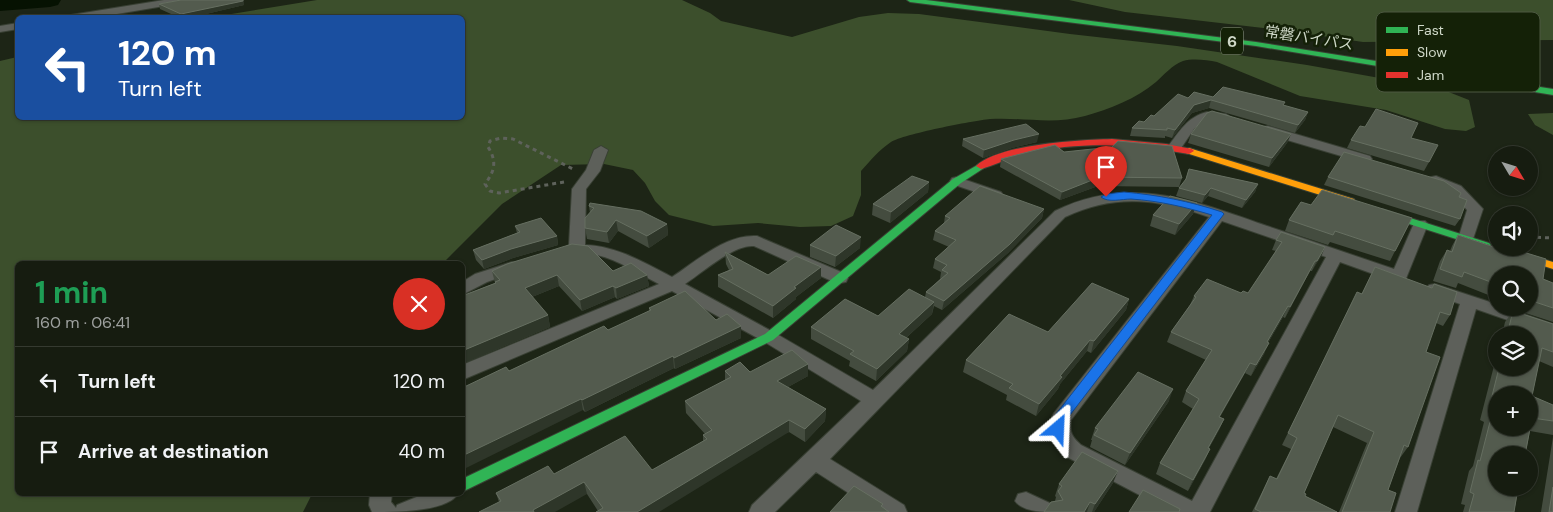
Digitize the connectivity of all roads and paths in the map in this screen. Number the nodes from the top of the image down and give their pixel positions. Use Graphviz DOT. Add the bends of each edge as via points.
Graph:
graph roads {
  1 [pos="179,0"];
  2 [pos="910,0"];
  3 [pos="958,0"];
  4 [pos="89,15"];
  5 [pos="15,26"];
  6 [pos="0,28"];
  7 [pos="1376,56"];
  8 [pos="1376,63"];
  9 [pos="1540,80"];
  10 [pos="1553,82"];
  11 [pos="1540,90"];
  12 [pos="1553,92"];
  13 [pos="1236,121"];
  14 [pos="1255,126"];
  15 [pos="1174,148"];
  16 [pos="602,150"];
  17 [pos="1374,162"];
  18 [pos="1419,175"];
  19 [pos="588,177"];
  20 [pos="957,181"];
  21 [pos="1012,201"];
  22 [pos="1039,210"];
  23 [pos="1219,214"];
  24 [pos="1058,217"];
  25 [pos="1420,224"];
  26 [pos="1538,237"];
  27 [pos="1466,238"];
  28 [pos="1553,238"];
  29 [pos="577,248"];
  30 [pos="560,252"];
  31 [pos="1335,255"];
  32 [pos="525,262"];
  33 [pos="1553,266"];
  34 [pos="1399,277"];
  35 [pos="840,278"];
  36 [pos="672,285"];
  37 [pos="465,288"];
  38 [pos="1470,301"];
  39 [pos="1553,330"];
  40 [pos="769,337"];
  41 [pos="465,372"];
  42 [pos="875,400"];
  43 [pos="815,460"];
  44 [pos="465,485"];
  45 [pos="381,496"];
  46 [pos="442,496"];
  47 [pos="1026,500"];
  48 [pos="386,512"];
  49 [pos="405,512"];
  50 [pos="760,512"];
  51 [pos="896,512"];
  52 [pos="1046,512"];
  53 [pos="1193,512"];
  54 [pos="1198,512"];
  55 [pos="1406,512"];
  1 -- 4 [label="street"];
  2 -- 8 [label="main road, 常磐バイパス / 6" via="1256,44"];
  3 -- 7 [label="main road, 常磐バイパス / 6"];
  5 -- 6 [label="street"];
  9 -- 10 [label="main road, 常磐バイパス / 6"];
  11 -- 12 [label="main road, 常磐バイパス / 6"];
  13 -- 15 [label="street" via="1209,114 1198,117"];
  14 -- 17 [label="street"];
  15 -- 20 [label="main road" via="1113,144 1022,152 982,166"];
  15 -- 25 [label="main road"];
  16 -- 19 [label="street"];
  18 -- 27 [label="street" via="1456,189 1475,209"];
  19 -- 19 [label="path" via="513,139 490,141 488,147 494,156 495,166 485,184 489,192"];
  19 -- 29 [label="street" via="579,189"];
  20 -- 21 [label="street"];
  20 -- 35 [label="main road"];
  22 -- 24 [label="street"];
  23 -- 24 [label="street" via="1170,200 1124,196 1078,204"];
  23 -- 31 [label="street"];
  23 -- 53 [label="street" via="1061,418 1058,429 1062,441 1074,451"];
  24 -- 42 [label="street"];
  25 -- 27 [label="main road"];
  25 -- 34 [label="street"];
  26 -- 28 [label="path"];
  27 -- 33 [label="main road"];
  29 -- 30 [label="street"];
  29 -- 36 [label="street" via="614,255"];
  31 -- 34 [label="street"];
  31 -- 54 [label="street"];
  32 -- 37 [label="street" via="481,278"];
  34 -- 38 [label="street"];
  35 -- 36 [label="street" via="757,241 745,240 717,253"];
  35 -- 40 [label="main road"];
  36 -- 40 [label="street"];
  36 -- 41 [label="street"];
  38 -- 39 [label="street"];
  38 -- 55 [label="street"];
  40 -- 42 [label="street"];
  40 -- 44 [label="main road"];
  42 -- 43 [label="street"];
  43 -- 50 [label="street"];
  43 -- 51 [label="street"];
  45 -- 48 [label="street" via="380,505"];
  46 -- 49 [label="street"];
  47 -- 52 [label="street"];
}
